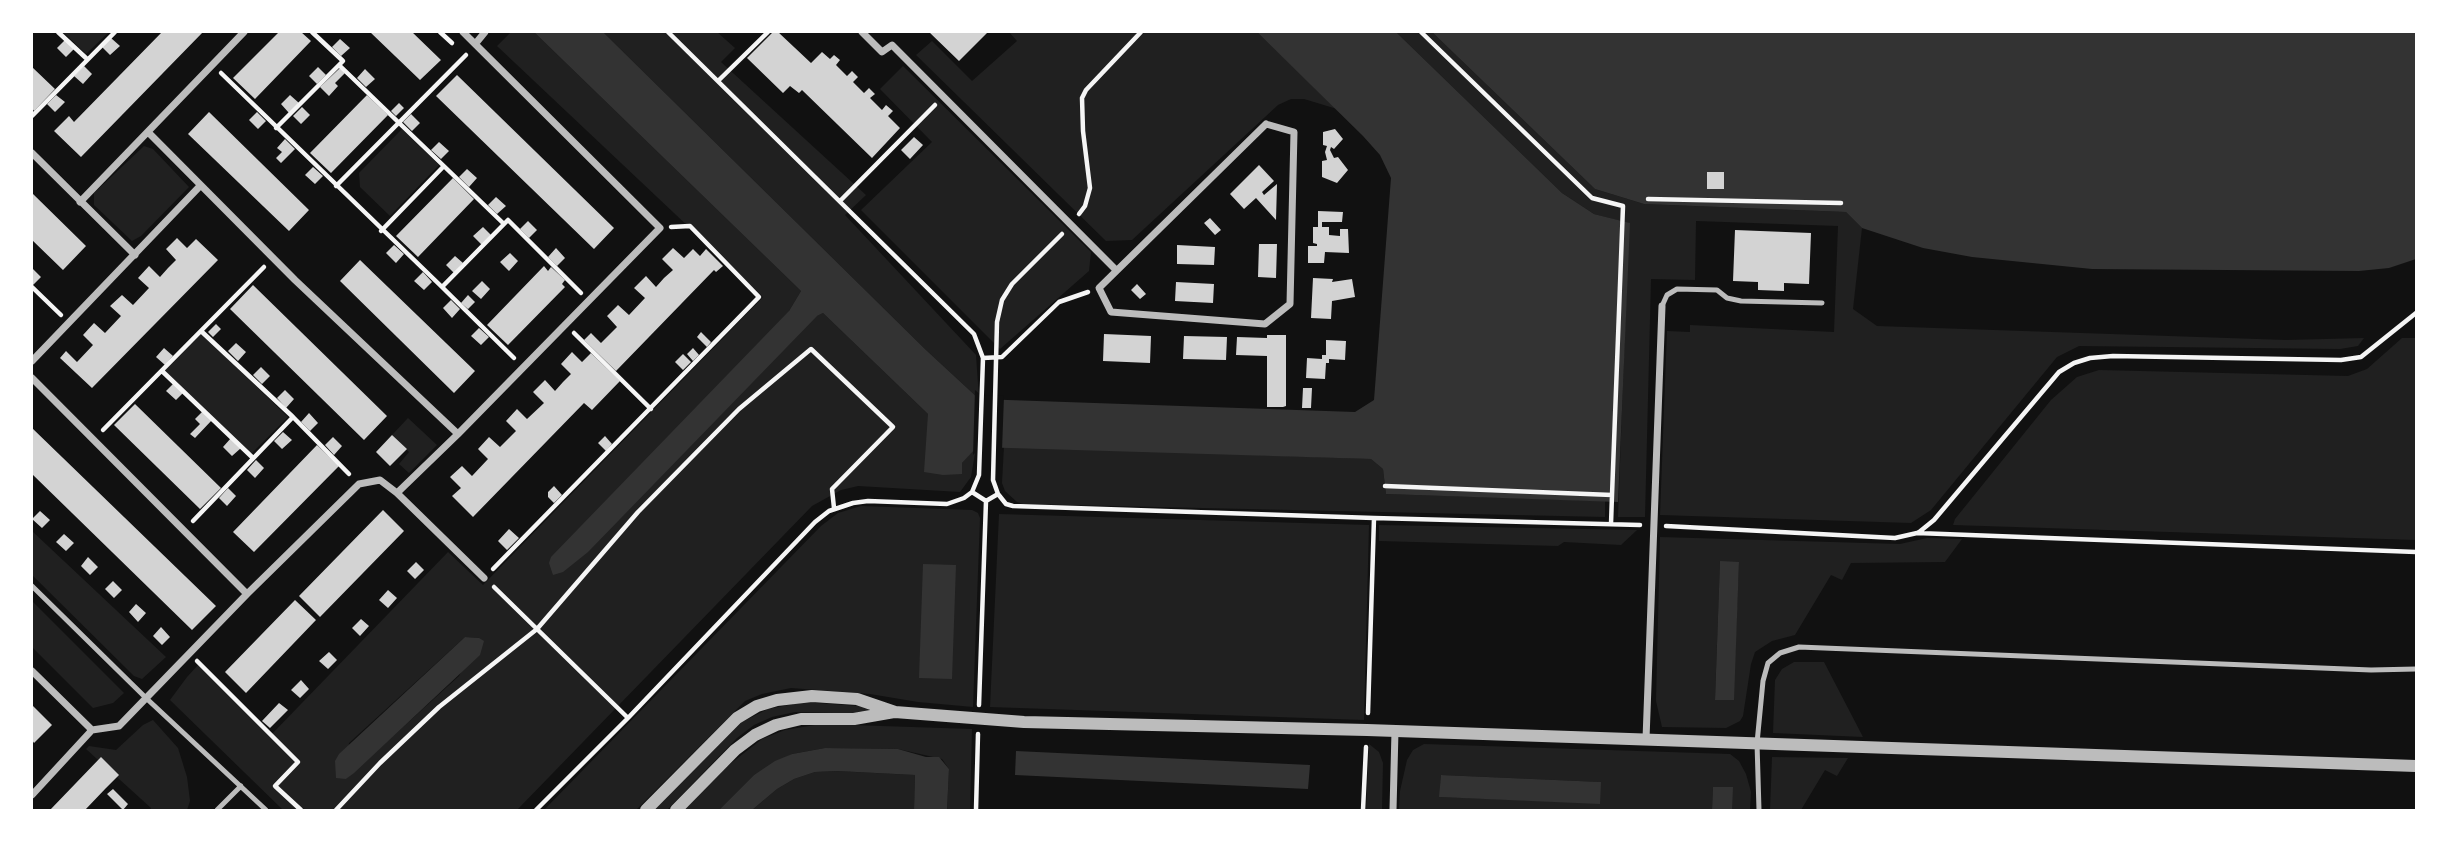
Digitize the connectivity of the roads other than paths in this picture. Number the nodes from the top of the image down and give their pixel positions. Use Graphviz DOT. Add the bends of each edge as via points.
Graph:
graph roads {
  1 [pos="244,32"];
  2 [pos="463,32"];
  3 [pos="485,32"];
  4 [pos="862,32"];
  5 [pos="476,43"];
  6 [pos="148,132"];
  7 [pos="32,153"];
  8 [pos="200,186"];
  9 [pos="80,202"];
  10 [pos="135,255"];
  11 [pos="1116,270"];
  12 [pos="1822,303"];
  13 [pos="1662,306"];
  14 [pos="32,361"];
  15 [pos="32,378"];
  16 [pos="458,434"];
  17 [pos="397,493"];
  18 [pos="484,578"];
  19 [pos="32,586"];
  20 [pos="247,594"];
  21 [pos="2417,669"];
  22 [pos="32,671"];
  23 [pos="146,698"];
  24 [pos="895,712"];
  25 [pos="92,730"];
  26 [pos="1395,731"];
  27 [pos="1646,739"];
  28 [pos="1757,743"];
  29 [pos="2417,766"];
  30 [pos="241,786"];
  31 [pos="32,795"];
  32 [pos="218,810"];
  33 [pos="266,810"];
  34 [pos="646,810"];
  35 [pos="676,810"];
  36 [pos="1393,810"];
  37 [pos="1759,810"];
  1 -- 6 [label="street"];
  2 -- 5 [label="street"];
  3 -- 5 [label="street"];
  4 -- 11 [label="street" via="882,52 892,45"];
  5 -- 16 [label="street" via="660,228"];
  6 -- 8 [label="street"];
  6 -- 9 [label="street"];
  7 -- 9 [label="street"];
  8 -- 10 [label="street"];
  8 -- 16 [label="street"];
  9 -- 10 [label="street"];
  10 -- 14 [label="street"];
  11 -- 11 [label="street" via="1266,124 1294,132 1290,304 1265,324 1111,312 1098,288"];
  12 -- 13 [label="lane" via="1741,300 1727,298 1717,290 1677,289 1667,295"];
  13 -- 27 [label="street"];
  15 -- 20 [label="street"];
  16 -- 17 [label="street"];
  17 -- 18 [label="street"];
  17 -- 20 [label="street" via="380,480 359,484"];
  19 -- 23 [label="lane"];
  20 -- 23 [label="street"];
  21 -- 28 [label="lane" via="1799,647 1768,663"];
  22 -- 25 [label="street"];
  23 -- 25 [label="street" via="119,726"];
  23 -- 30 [label="lane"];
  24 -- 26 [label="street" via="1024,722"];
  24 -- 34 [label="street" via="857,699 813,696 757,706 737,718"];
  24 -- 35 [label="street" via="776,725 735,750"];
  25 -- 31 [label="street"];
  26 -- 27 [label="street"];
  26 -- 36 [label="street"];
  27 -- 28 [label="street"];
  28 -- 29 [label="street"];
  28 -- 37 [label="lane"];
  30 -- 32 [label="lane"];
  30 -- 33 [label="lane"];
}
